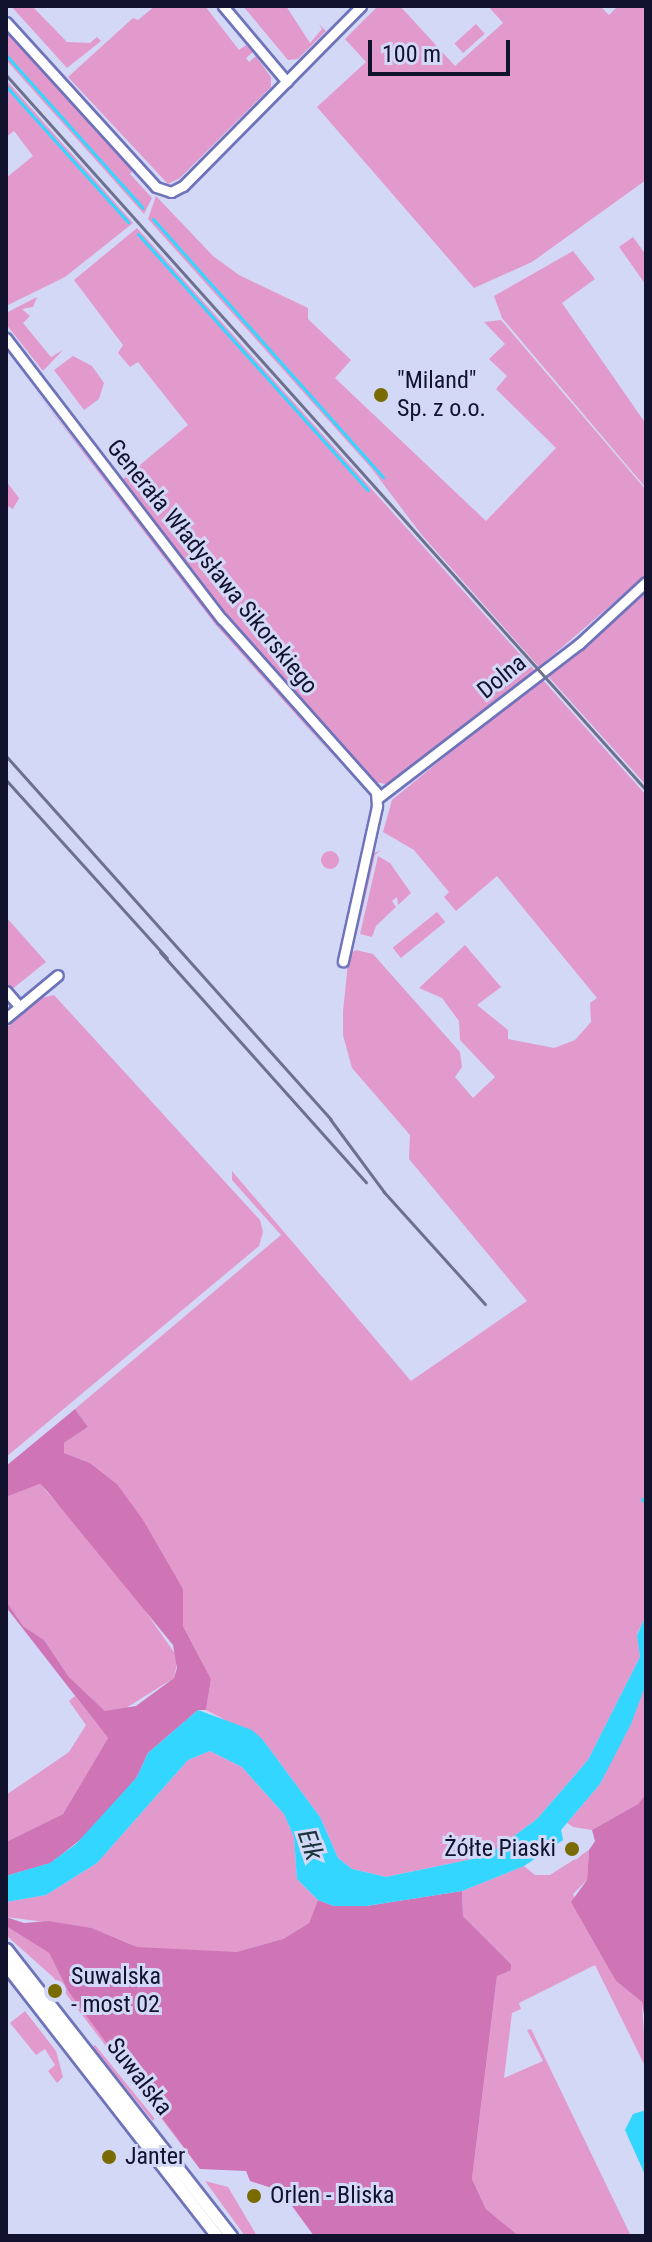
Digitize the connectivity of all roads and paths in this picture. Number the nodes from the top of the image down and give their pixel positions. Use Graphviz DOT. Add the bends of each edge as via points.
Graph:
graph roads {
  1 [pos="223,6"];
  2 [pos="361,6"];
  3 [pos="6,22"];
  4 [pos="287,82"];
  5 [pos="6,338"];
  6 [pos="646,582"];
  7 [pos="378,798"];
  8 [pos="343,961"];
  9 [pos="58,975"];
  10 [pos="6,991"];
  11 [pos="20,1007"];
  12 [pos="6,1018"];
  13 [pos="6,1949"];
  14 [pos="6,1965"];
  15 [pos="217,2236"];
  16 [pos="231,2236"];
  1 -- 4 [label="street"];
  2 -- 4 [label="street"];
  3 -- 4 [label="street" via="156,187 168,192 181,188"];
  5 -- 7 [label="street, Generała Władysława Sikorskiego" via="222,619"];
  6 -- 7 [label="street, Dolna" via="579,644"];
  7 -- 8 [label="street"];
  9 -- 11 [label="street"];
  10 -- 11 [label="street"];
  11 -- 12 [label="street"];
  13 -- 16 [label="street, Suwalska"];
  14 -- 15 [label="street, Suwalska"];
}
